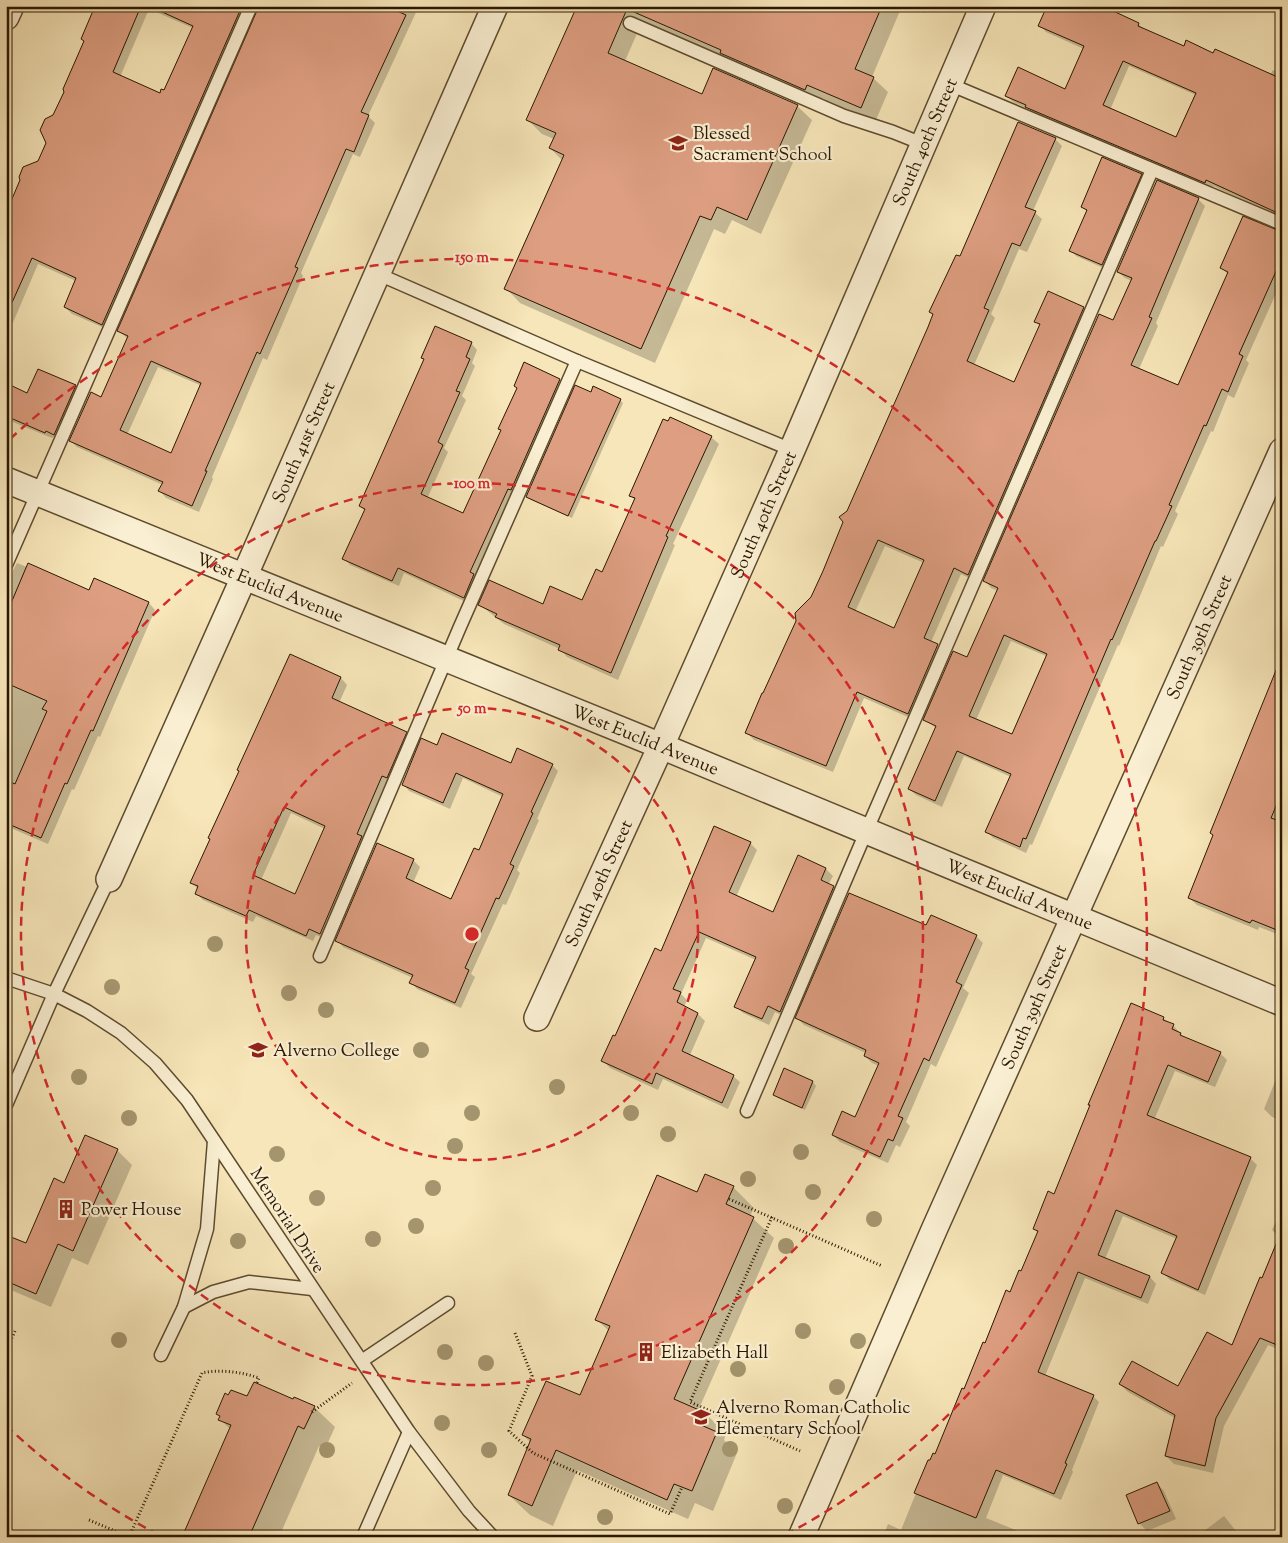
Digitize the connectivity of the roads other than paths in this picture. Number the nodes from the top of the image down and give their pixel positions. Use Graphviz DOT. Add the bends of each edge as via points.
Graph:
graph roads {
  1 [pos="11,6"];
  2 [pos="251,6"];
  3 [pos="495,6"];
  4 [pos="984,6"];
  5 [pos="6,17"];
  6 [pos="630,23"];
  7 [pos="949,84"];
  8 [pos="923,144"];
  9 [pos="1152,170"];
  10 [pos="1282,224"];
  11 [pos="378,274"];
  12 [pos="577,360"];
  13 [pos="792,450"];
  14 [pos="1282,451"];
  15 [pos="6,480"];
  16 [pos="39,492"];
  17 [pos="6,565"];
  18 [pos="244,577"];
  19 [pos="446,660"];
  20 [pos="661,746"];
  21 [pos="866,832"];
  22 [pos="109,879"];
  23 [pos="1074,918"];
  24 [pos="320,956"];
  25 [pos="6,978"];
  26 [pos="54,994"];
  27 [pos="1282,1004"];
  28 [pos="537,1018"];
  29 [pos="6,1105"];
  30 [pos="747,1111"];
  31 [pos="214,1141"];
  32 [pos="312,1289"];
  33 [pos="448,1303"];
  34 [pos="184,1307"];
  35 [pos="161,1355"];
  36 [pos="366,1366"];
  37 [pos="409,1432"];
  38 [pos="363,1537"];
  39 [pos="492,1537"];
  40 [pos="801,1537"];
  1 -- 5 [label="street"];
  2 -- 16 [label="lane"];
  3 -- 11 [label="street, South 41st Street"];
  4 -- 7 [label="street, South 40th Street"];
  6 -- 8 [label="lane" via="844,116"];
  7 -- 8 [label="street, South 40th Street"];
  7 -- 9 [label="lane"];
  8 -- 13 [label="street, South 40th Street"];
  9 -- 10 [label="lane"];
  9 -- 21 [label="lane"];
  11 -- 12 [label="lane"];
  11 -- 18 [label="street, South 41st Street"];
  12 -- 13 [label="lane"];
  12 -- 19 [label="lane"];
  13 -- 20 [label="street, South 40th Street"];
  14 -- 23 [label="street, South 39th Street"];
  15 -- 16 [label="street, West Euclid Avenue"];
  16 -- 17 [label="lane"];
  16 -- 18 [label="street, West Euclid Avenue"];
  18 -- 19 [label="street, West Euclid Avenue"];
  18 -- 22 [label="street, South 41st Street"];
  19 -- 20 [label="street, West Euclid Avenue"];
  19 -- 24 [label="lane"];
  20 -- 21 [label="street, West Euclid Avenue"];
  20 -- 28 [label="street, South 40th Street"];
  21 -- 23 [label="street, West Euclid Avenue"];
  21 -- 30 [label="lane"];
  22 -- 26 [label="lane"];
  23 -- 27 [label="street, West Euclid Avenue"];
  23 -- 40 [label="street, South 39th Street"];
  25 -- 26 [label="lane, Memorial Drive"];
  26 -- 29 [label="lane"];
  26 -- 31 [label="lane, Memorial Drive" via="121,1032 155,1063 187,1100"];
  31 -- 32 [label="lane, Memorial Drive"];
  31 -- 34 [label="lane" via="207,1229"];
  32 -- 34 [label="lane" via="250,1282 213,1292"];
  32 -- 36 [label="lane, Memorial Drive"];
  33 -- 36 [label="lane"];
  34 -- 35 [label="lane"];
  36 -- 37 [label="lane, Memorial Drive"];
  37 -- 38 [label="lane"];
  37 -- 39 [label="lane, Memorial Drive" via="468,1511"];
}
